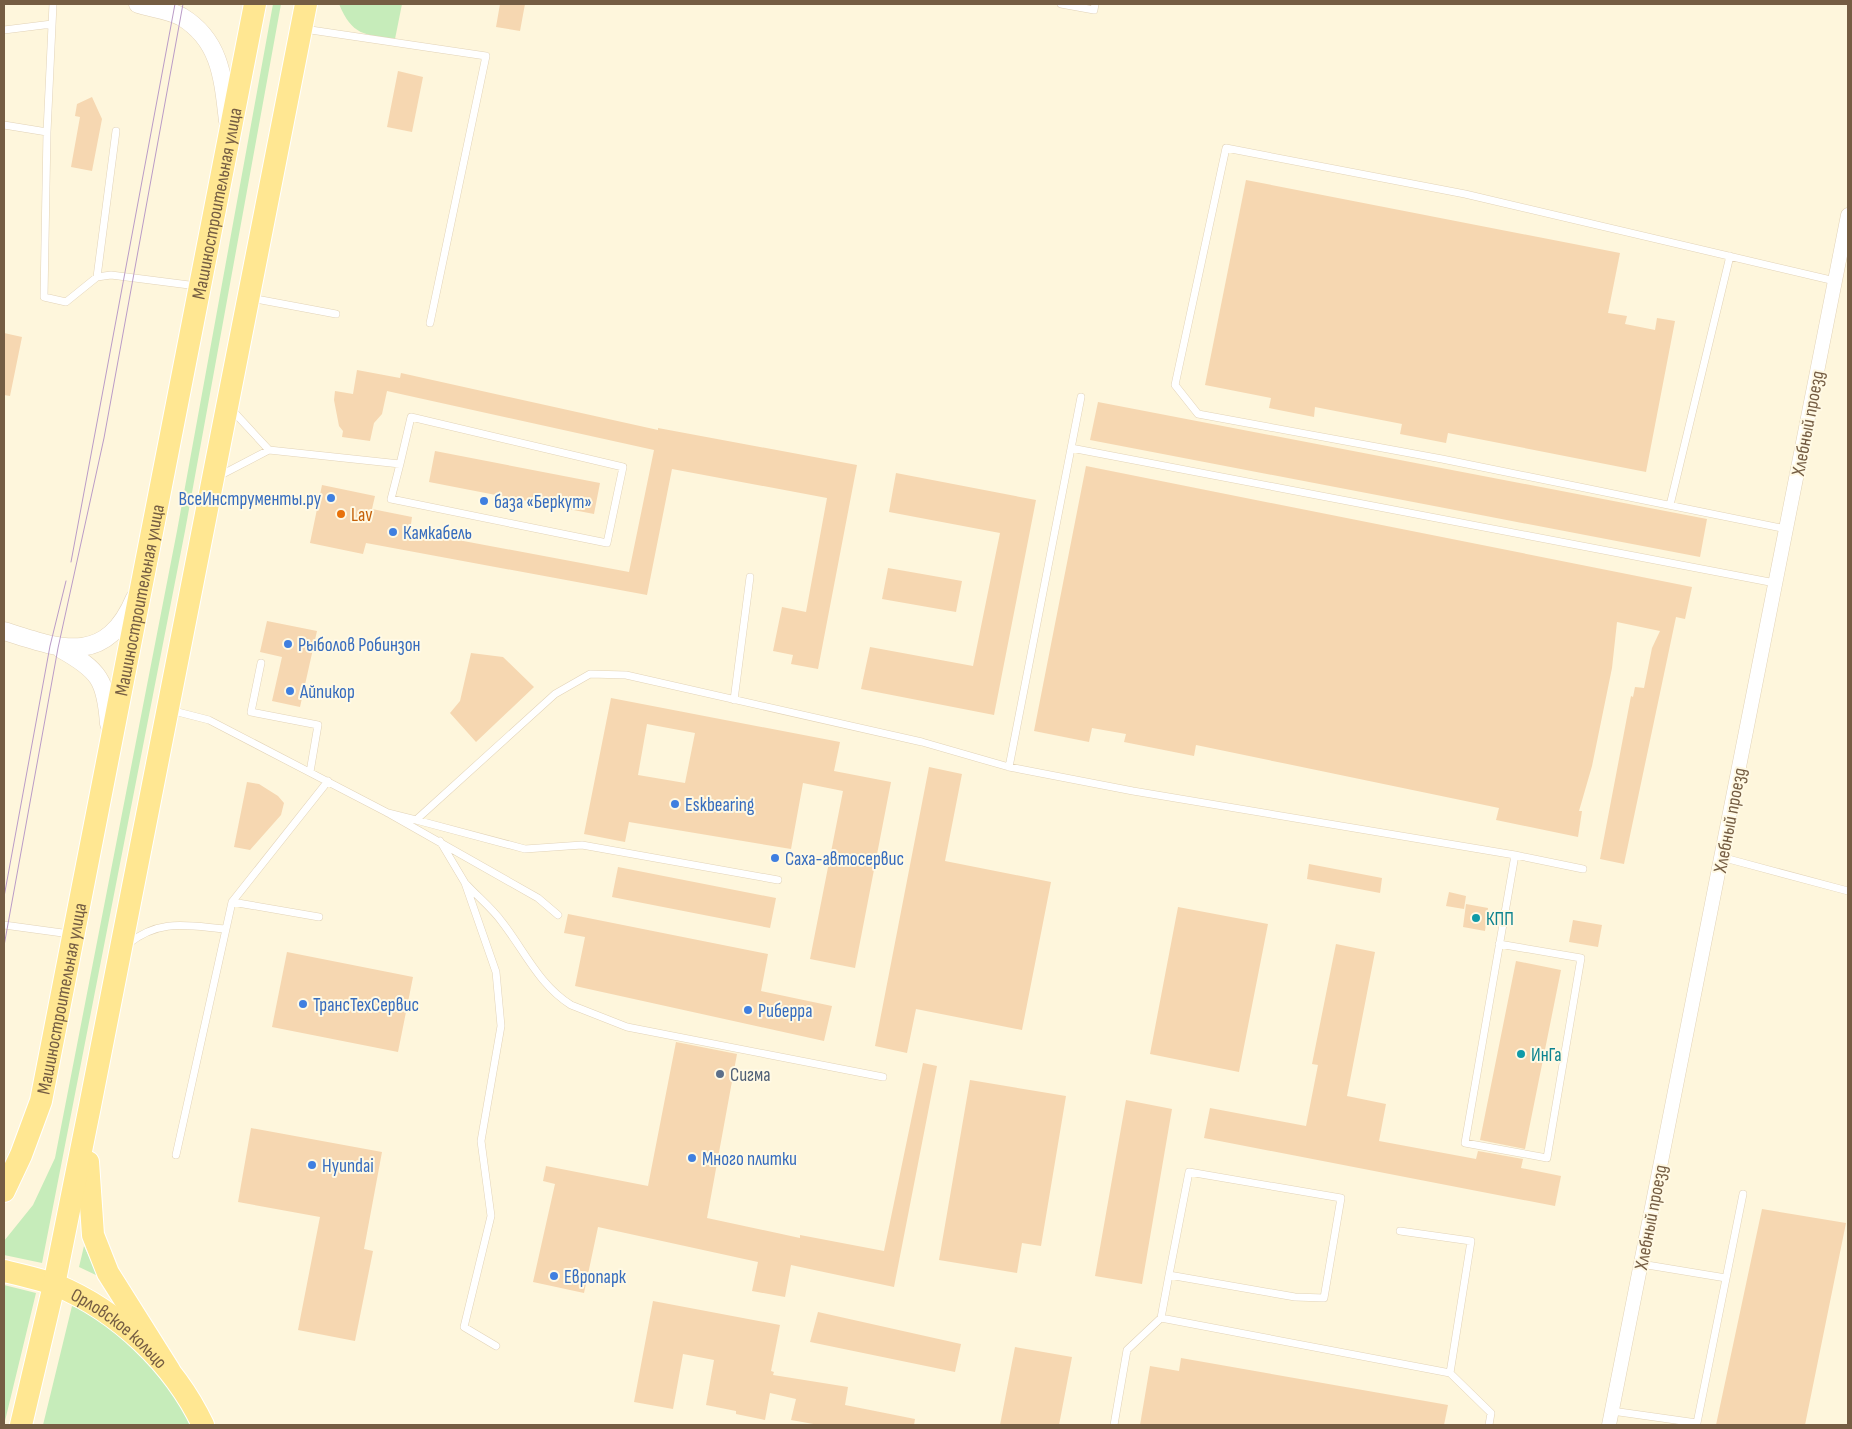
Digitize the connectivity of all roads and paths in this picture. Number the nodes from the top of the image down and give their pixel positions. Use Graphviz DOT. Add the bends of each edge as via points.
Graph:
graph roads {
  1 [pos="53,4"];
  2 [pos="138,4"];
  3 [pos="255,4"];
  4 [pos="306,4"];
  5 [pos="1061,4"];
  6 [pos="1095,4"];
  7 [pos="52,24"];
  8 [pos="301,29"];
  9 [pos="4,30"];
  10 [pos="4,125"];
  11 [pos="116,131"];
  12 [pos="47,132"];
  13 [pos="229,134"];
  14 [pos="1848,215"];
  15 [pos="1730,256"];
  16 [pos="97,277"];
  17 [pos="1835,281"];
  18 [pos="200,286"];
  19 [pos="248,297"];
  20 [pos="336,314"];
  21 [pos="430,323"];
  22 [pos="1081,397"];
  23 [pos="227,404"];
  24 [pos="1071,448"];
  25 [pos="269,450"];
  26 [pos="400,464"];
  27 [pos="212,481"];
  28 [pos="1670,505"];
  29 [pos="1786,529"];
  30 [pos="750,577"];
  31 [pos="142,581"];
  32 [pos="1775,583"];
  33 [pos="4,631"];
  34 [pos="58,648"];
  35 [pos="261,663"];
  36 [pos="734,700"];
  37 [pos="168,710"];
  38 [pos="110,744"];
  39 [pos="1009,767"];
  40 [pos="310,772"];
  41 [pos="328,781"];
  42 [pos="388,813"];
  43 [pos="416,820"];
  44 [pos="440,842"];
  45 [pos="1515,855"];
  46 [pos="1721,857"];
  47 [pos="1583,869"];
  48 [pos="778,880"];
  49 [pos="465,882"];
  50 [pos="1848,892"];
  51 [pos="232,902"];
  52 [pos="558,915"];
  53 [pos="319,917"];
  54 [pos="4,925"];
  55 [pos="226,930"];
  56 [pos="73,935"];
  57 [pos="1499,944"];
  58 [pos="120,950"];
  59 [pos="882,1077"];
  60 [pos="90,1106"];
  61 [pos="176,1155"];
  62 [pos="4,1191"];
  63 [pos="1743,1194"];
  64 [pos="1400,1231"];
  65 [pos="1641,1264"];
  66 [pos="4,1271"];
  67 [pos="1169,1275"];
  68 [pos="1726,1278"];
  69 [pos="54,1285"];
  70 [pos="1161,1318"];
  71 [pos="496,1346"];
  72 [pos="169,1370"];
  73 [pos="1450,1373"];
  74 [pos="1612,1411"];
  75 [pos="1697,1424"];
  76 [pos="21,1425"];
  77 [pos="203,1425"];
  78 [pos="1114,1425"];
  79 [pos="1489,1425"];
  80 [pos="1609,1425"];
  1 -- 7 [label="lane"];
  2 -- 13 [label="street" via="180,16 199,30 214,50 223,79"];
  3 -- 13 [label="main road, Машиностроительная улица"];
  4 -- 8 [label="main road"];
  5 -- 6 [label="lane" via="1094,10"];
  7 -- 9 [label="lane"];
  7 -- 12 [label="lane"];
  8 -- 19 [label="main road"];
  8 -- 21 [label="lane" via="486,56"];
  10 -- 12 [label="lane"];
  11 -- 16 [label="lane"];
  12 -- 16 [label="lane" via="44,297 66,302"];
  13 -- 18 [label="main road, Машиностроительная улица"];
  14 -- 17 [label="street, Хлебный проезд"];
  15 -- 17 [label="lane"];
  15 -- 28 [label="lane"];
  15 -- 28 [label="lane" via="1465,194 1226,148 1175,385 1198,414"];
  16 -- 18 [label="lane" via="111,275"];
  17 -- 29 [label="street, Хлебный проезд"];
  18 -- 31 [label="main road, Машиностроительная улица"];
  19 -- 20 [label="lane"];
  19 -- 23 [label="main road"];
  22 -- 24 [label="lane"];
  23 -- 25 [label="lane"];
  23 -- 27 [label="main road"];
  24 -- 32 [label="lane"];
  24 -- 39 [label="lane"];
  25 -- 26 [label="lane"];
  25 -- 27 [label="lane"];
  26 -- 26 [label="lane" via="411,417 623,467 607,543 391,499"];
  27 -- 37 [label="main road"];
  28 -- 29 [label="lane"];
  29 -- 32 [label="street, Хлебный проезд"];
  30 -- 36 [label="lane"];
  31 -- 34 [label="street" via="133,604 113,632 84,648"];
  31 -- 38 [label="main road, Машиностроительная улица"];
  32 -- 46 [label="street, Хлебный проезд"];
  33 -- 34 [label="street"];
  34 -- 38 [label="street" via="87,663 98,675 108,704"];
  35 -- 40 [label="lane" via="251,712 318,725"];
  36 -- 39 [label="lane" via="922,742"];
  36 -- 43 [label="lane" via="626,675 590,674 555,694"];
  37 -- 40 [label="lane" via="210,720"];
  37 -- 58 [label="main road"];
  38 -- 56 [label="main road, Машиностроительная улица"];
  39 -- 45 [label="lane"];
  40 -- 41 [label="lane"];
  41 -- 42 [label="lane"];
  41 -- 51 [label="lane"];
  42 -- 43 [label="lane"];
  42 -- 44 [label="lane"];
  43 -- 48 [label="lane" via="525,849 582,845"];
  44 -- 49 [label="lane"];
  44 -- 52 [label="lane" via="538,898"];
  45 -- 47 [label="lane"];
  45 -- 57 [label="lane"];
  46 -- 50 [label="lane"];
  46 -- 65 [label="street, Хлебный проезд"];
  49 -- 59 [label="lane" via="501,921 533,968 562,1000 571,1005 628,1027"];
  49 -- 71 [label="lane" via="496,972 501,1026 481,1141 491,1216 464,1327"];
  51 -- 53 [label="lane"];
  51 -- 55 [label="lane"];
  54 -- 56 [label="lane"];
  55 -- 58 [label="lane" via="178,926 155,928"];
  55 -- 61 [label="lane"];
  56 -- 62 [label="main road, Машиностроительная улица" via="41,1102"];
  57 -- 57 [label="lane" via="1582,958 1547,1158 1465,1143"];
  58 -- 60 [label="main road"];
  60 -- 69 [label="main road"];
  60 -- 72 [label="main road" via="87,1178 93,1234 108,1273"];
  63 -- 68 [label="lane"];
  64 -- 73 [label="lane" via="1471,1241"];
  65 -- 68 [label="lane"];
  65 -- 74 [label="street, Хлебный проезд"];
  66 -- 69 [label="main road, Орловское кольцо"];
  67 -- 67 [label="lane" via="1189,1172 1341,1198 1324,1298 1295,1297"];
  67 -- 70 [label="lane"];
  68 -- 75 [label="lane"];
  69 -- 72 [label="main road, Орловское кольцо" via="110,1316 138,1338"];
  69 -- 76 [label="main road"];
  70 -- 73 [label="lane"];
  70 -- 78 [label="lane" via="1127,1350"];
  72 -- 77 [label="main road, Орловское кольцо"];
  73 -- 79 [label="lane" via="1491,1413"];
  74 -- 75 [label="lane"];
  74 -- 80 [label="street, Хлебный проезд"];
}
